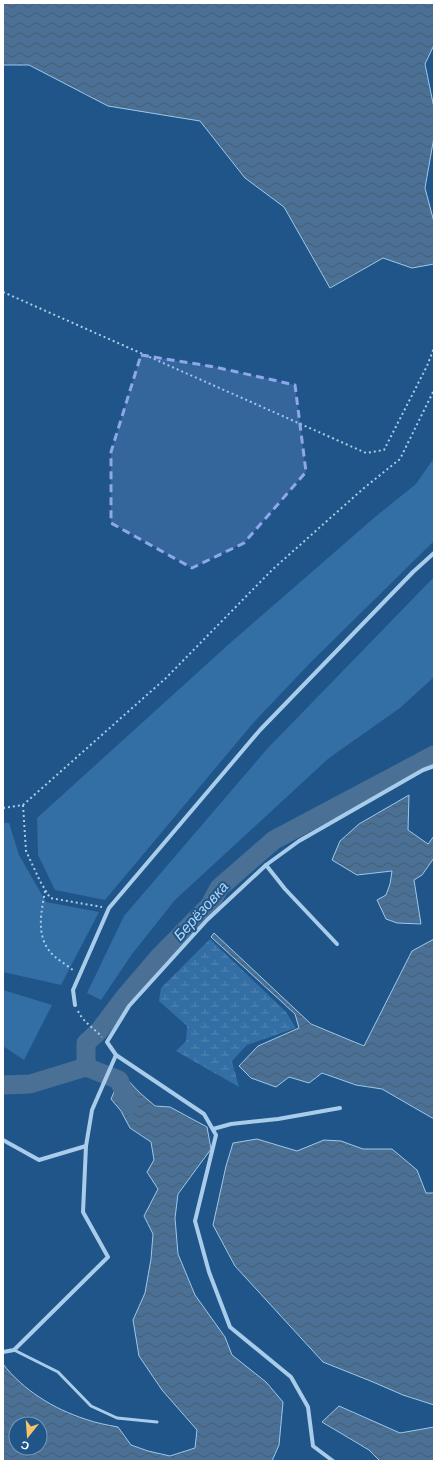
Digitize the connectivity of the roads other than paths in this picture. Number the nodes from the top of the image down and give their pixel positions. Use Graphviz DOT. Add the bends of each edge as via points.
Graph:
graph roads {
  1 [pos="434,553"];
  2 [pos="434,766"];
  3 [pos="266,865"];
  4 [pos="336,944"];
  5 [pos="75,1005"];
  6 [pos="116,1055"];
  7 [pos="340,1108"];
  8 [pos="213,1129"];
  9 [pos="3,1140"];
  10 [pos="86,1146"];
  11 [pos="14,1350"];
  12 [pos="3,1352"];
  13 [pos="157,1422"];
  14 [pos="333,1461"];
  1 -- 5 [label="street" via="260,730 109,908 73,990"];
  2 -- 3 [label="street" via="299,841"];
  3 -- 4 [label="street"];
  3 -- 6 [label="street" via="207,920 129,1006 107,1042"];
  6 -- 8 [label="street" via="204,1114"];
  6 -- 10 [label="street" via="92,1110"];
  7 -- 8 [label="street"];
  8 -- 14 [label="street" via="216,1135 196,1221 209,1272 230,1327 290,1377 308,1408 313,1446"];
  9 -- 10 [label="street" via="39,1160"];
  10 -- 11 [label="street" via="82,1212 108,1257"];
  11 -- 12 [label="street"];
  11 -- 13 [label="lane" via="58,1372 91,1406 117,1418"];
}
